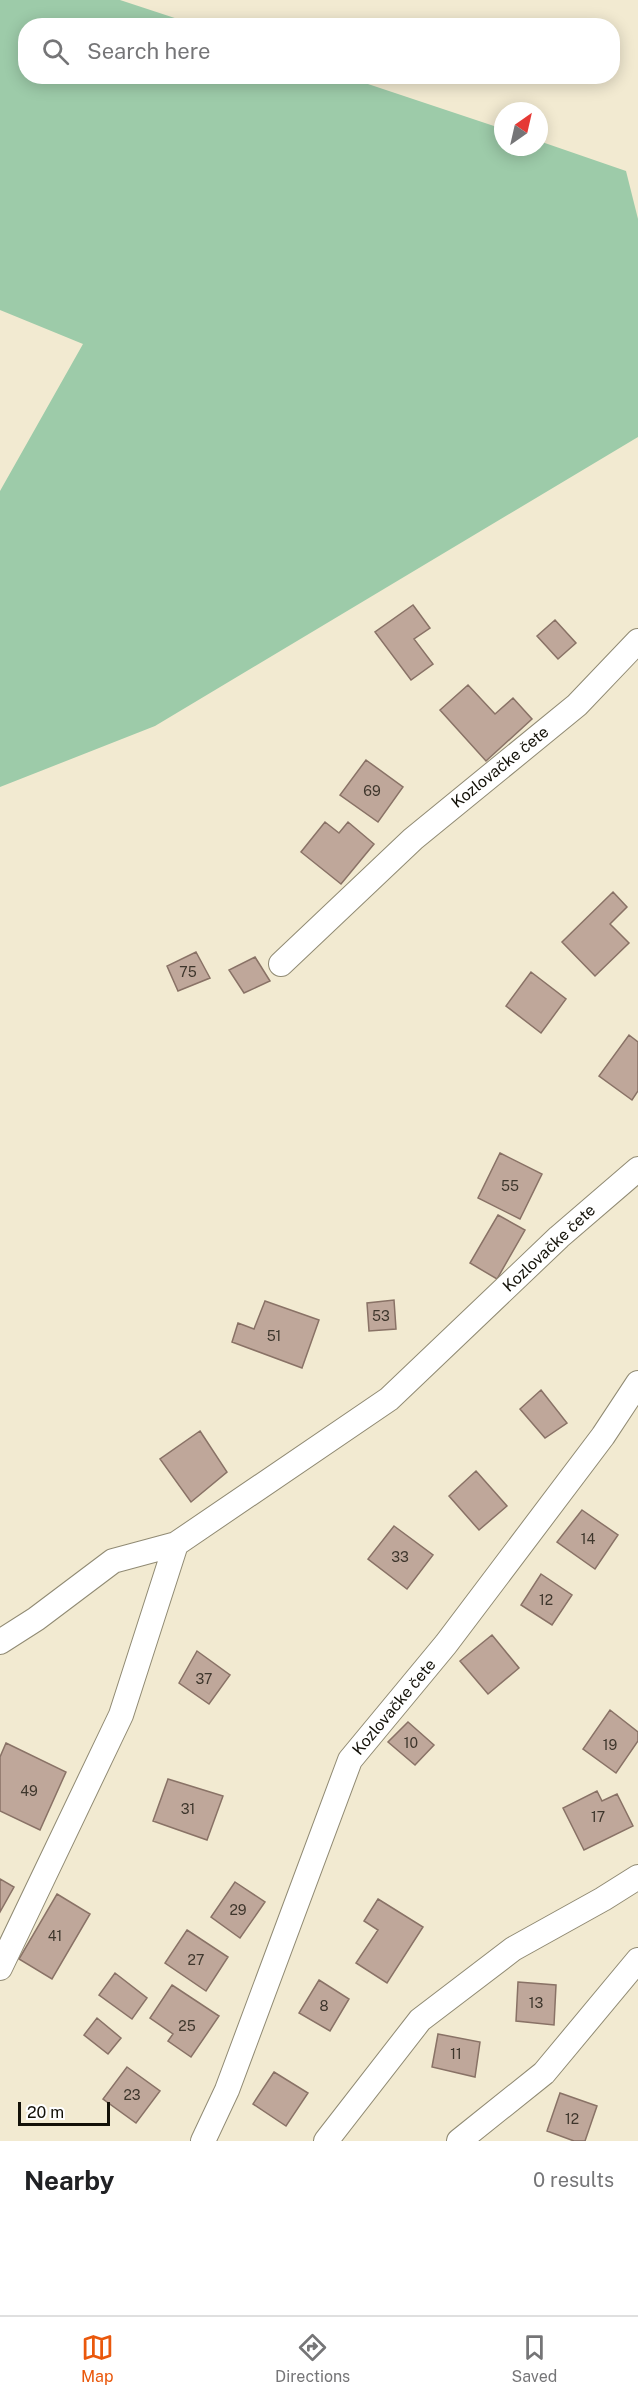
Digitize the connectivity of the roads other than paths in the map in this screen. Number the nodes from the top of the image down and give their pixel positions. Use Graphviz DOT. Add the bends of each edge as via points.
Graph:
graph roads {
  1 [pos="638,641"];
  2 [pos="281,964"];
  3 [pos="638,1168"];
  4 [pos="638,1383"];
  5 [pos="176,1544"];
  6 [pos="0,1642"];
  7 [pos="638,1877"];
  8 [pos="638,1960"];
  9 [pos="0,1968"];
  10 [pos="203,2141"];
  11 [pos="326,2141"];
  12 [pos="459,2141"];
  1 -- 2 [label="street, Kozlovačke čete" via="577,705 413,839"];
  3 -- 5 [label="street, Kozlovačke čete" via="559,1237 389,1399"];
  4 -- 10 [label="street, Kozlovačke čete" via="603,1436 446,1644 350,1760 227,2090"];
  5 -- 6 [label="street, Kozlovačke čete" via="113,1561"];
  5 -- 9 [label="street" via="121,1715"];
  7 -- 11 [label="street" via="513,1948 420,2020"];
  8 -- 12 [label="street" via="544,2073"];
}
